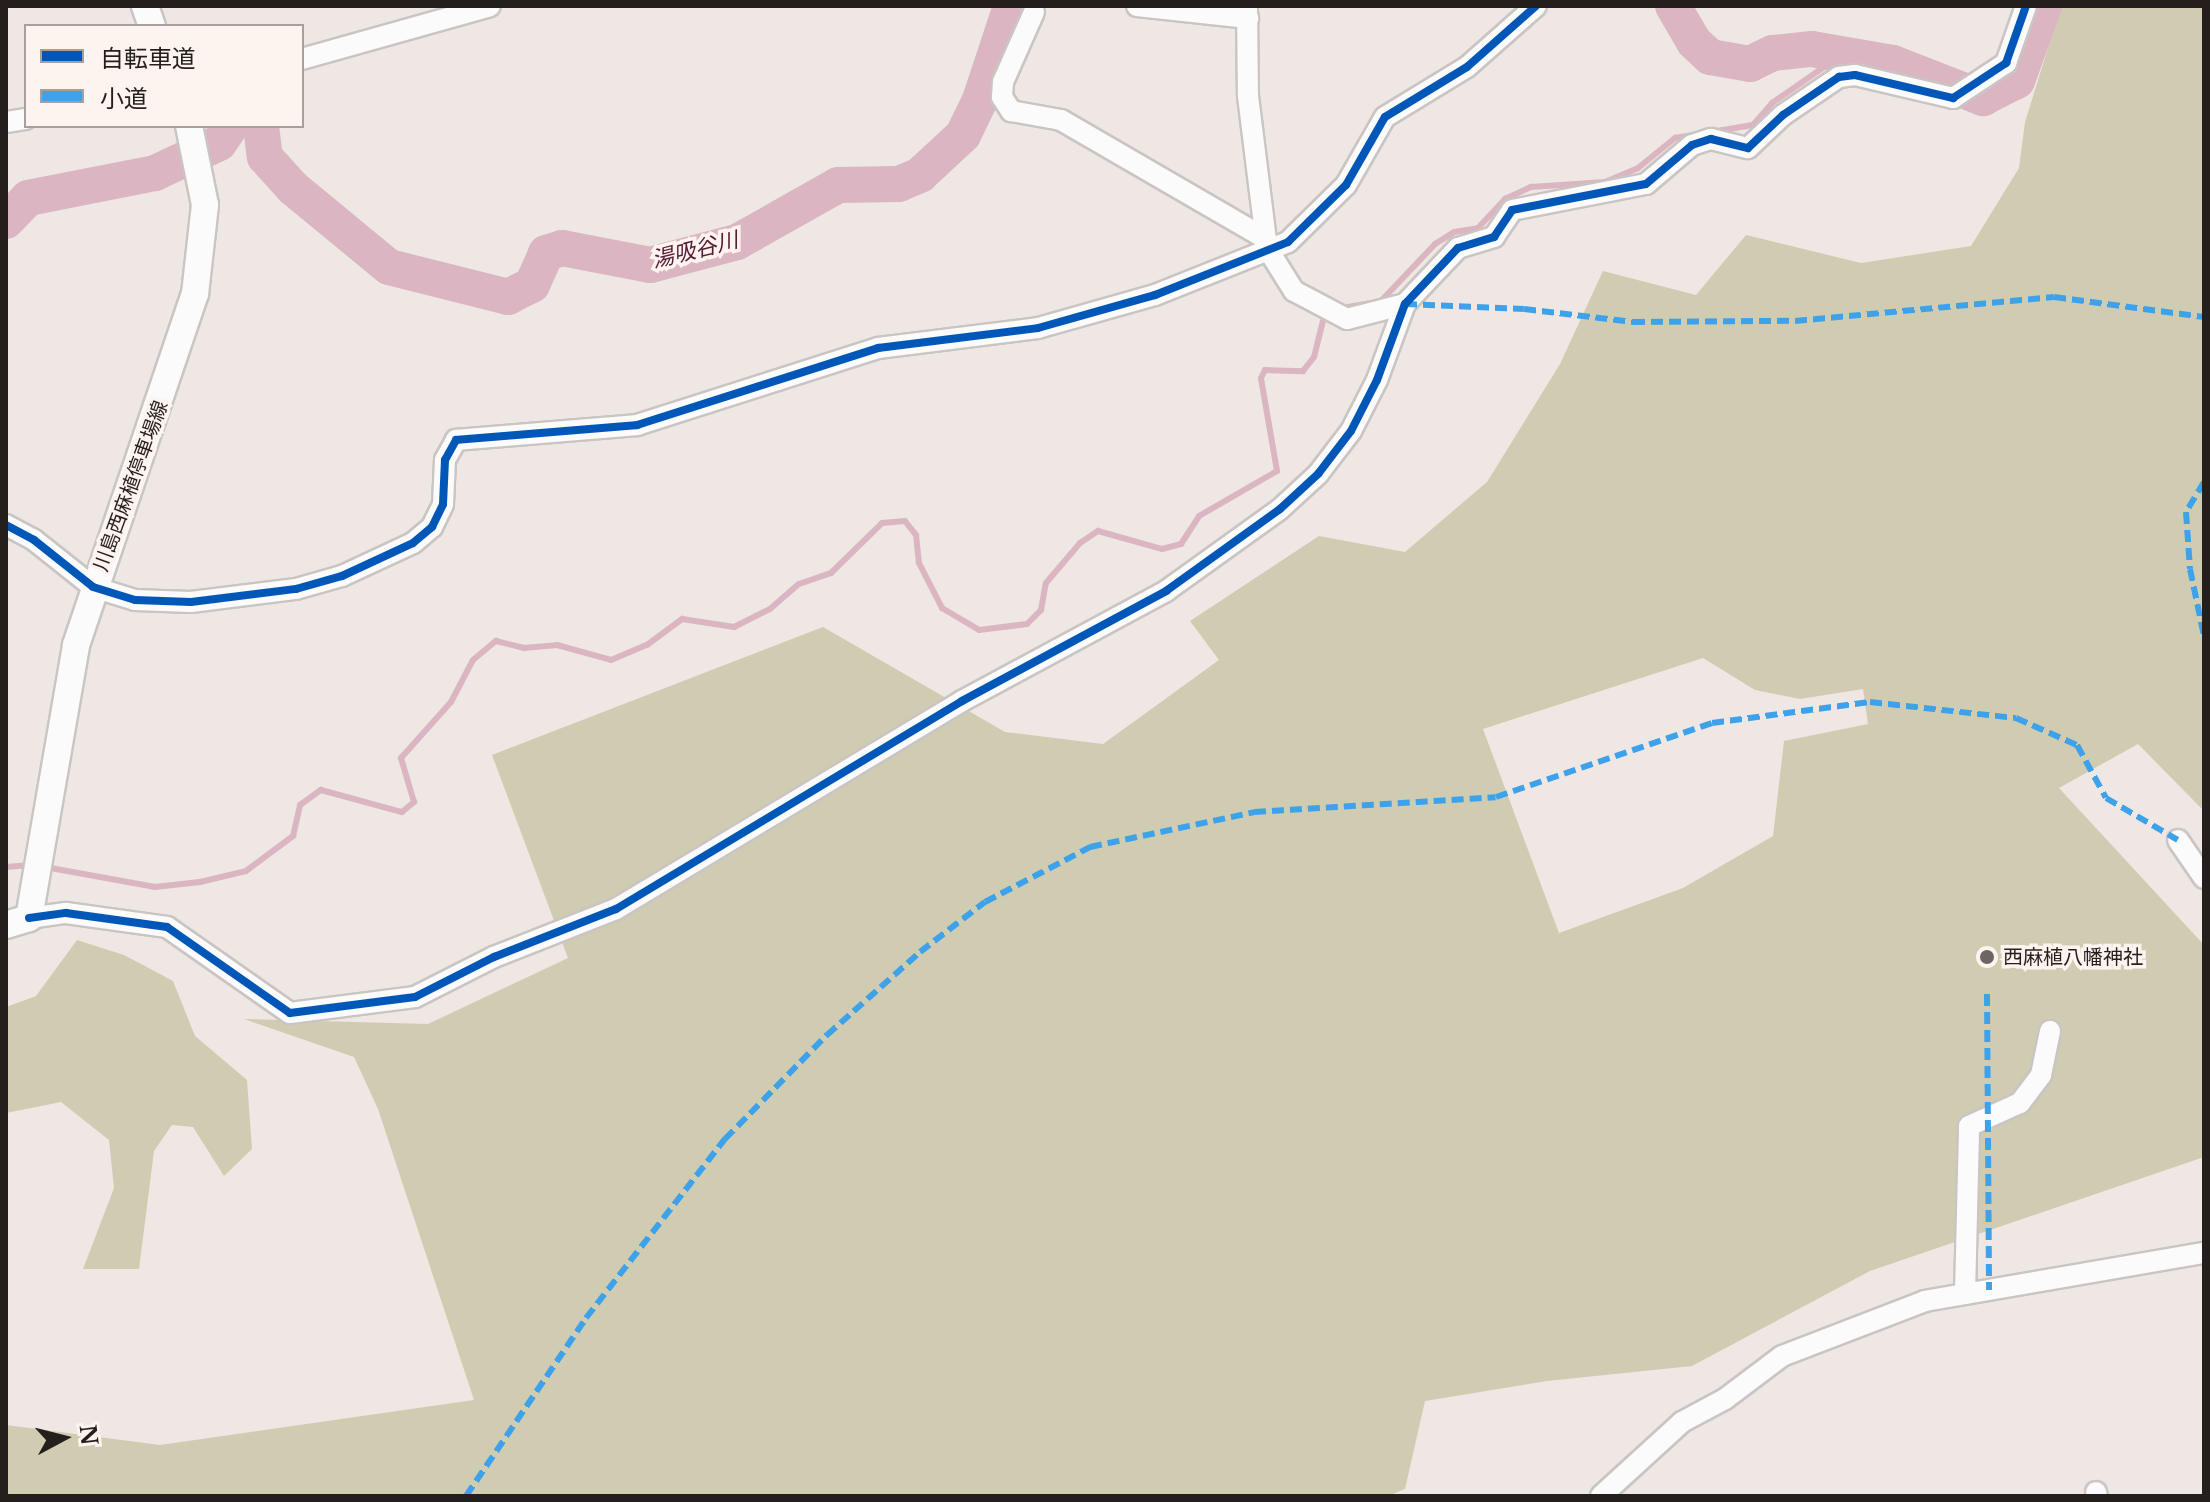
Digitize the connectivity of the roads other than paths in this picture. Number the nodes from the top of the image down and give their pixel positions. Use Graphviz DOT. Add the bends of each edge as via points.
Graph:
graph roads {
  1 [pos="490,6"];
  2 [pos="1137,6"];
  3 [pos="1536,6"];
  4 [pos="2026,6"];
  5 [pos="1030,8"];
  6 [pos="1248,12"];
  7 [pos="304,58"];
  8 [pos="189,128"];
  9 [pos="1266,244"];
  10 [pos="1405,304"];
  11 [pos="6,525"];
  12 [pos="93,587"];
  13 [pos="2178,840"];
  14 [pos="2204,878"];
  15 [pos="18,922"];
  16 [pos="2050,1031"];
  17 [pos="2204,1253"];
  18 [pos="1965,1294"];
  19 [pos="1601,1496"];
  1 -- 7 [label="street"];
  2 -- 6 [label="street"];
  3 -- 9 [label="street" via="1467,67 1385,117 1346,185 1288,242"];
  4 -- 10 [label="street" via="2006,63 1953,98 1855,75 1839,77 1783,115 1748,148 1711,139 1692,145 1646,184 1512,210 1494,237 1458,248"];
  5 -- 9 [label="street" via="1003,82 1002,97 1011,111 1061,120"];
  6 -- 9 [label="street" via="1248,96"];
  8 -- 12 [label="main road, 川島西麻植停車場線" via="202,176 204,235 195,294 145,452"];
  9 -- 10 [label="street" via="1294,291 1347,319"];
  9 -- 12 [label="street" via="1155,295 1038,328 878,348 637,425 456,440 445,460 443,504 432,527 399,549 307,586 191,602 135,600"];
  10 -- 15 [label="street" via="1351,431 1318,474 1280,509 1166,591 962,701 616,909 494,957 415,997 290,1013 167,927 66,913"];
  11 -- 12 [label="street" via="34,540"];
  12 -- 15 [label="main road, 川島西麻植停車場線" via="63,705 40,867"];
  13 -- 14 [label="street"];
  16 -- 18 [label="street" via="2041,1075 2020,1103 1969,1126"];
  17 -- 18 [label="street"];
  18 -- 19 [label="street" via="1925,1301 1782,1356 1725,1399 1682,1422"];
}
